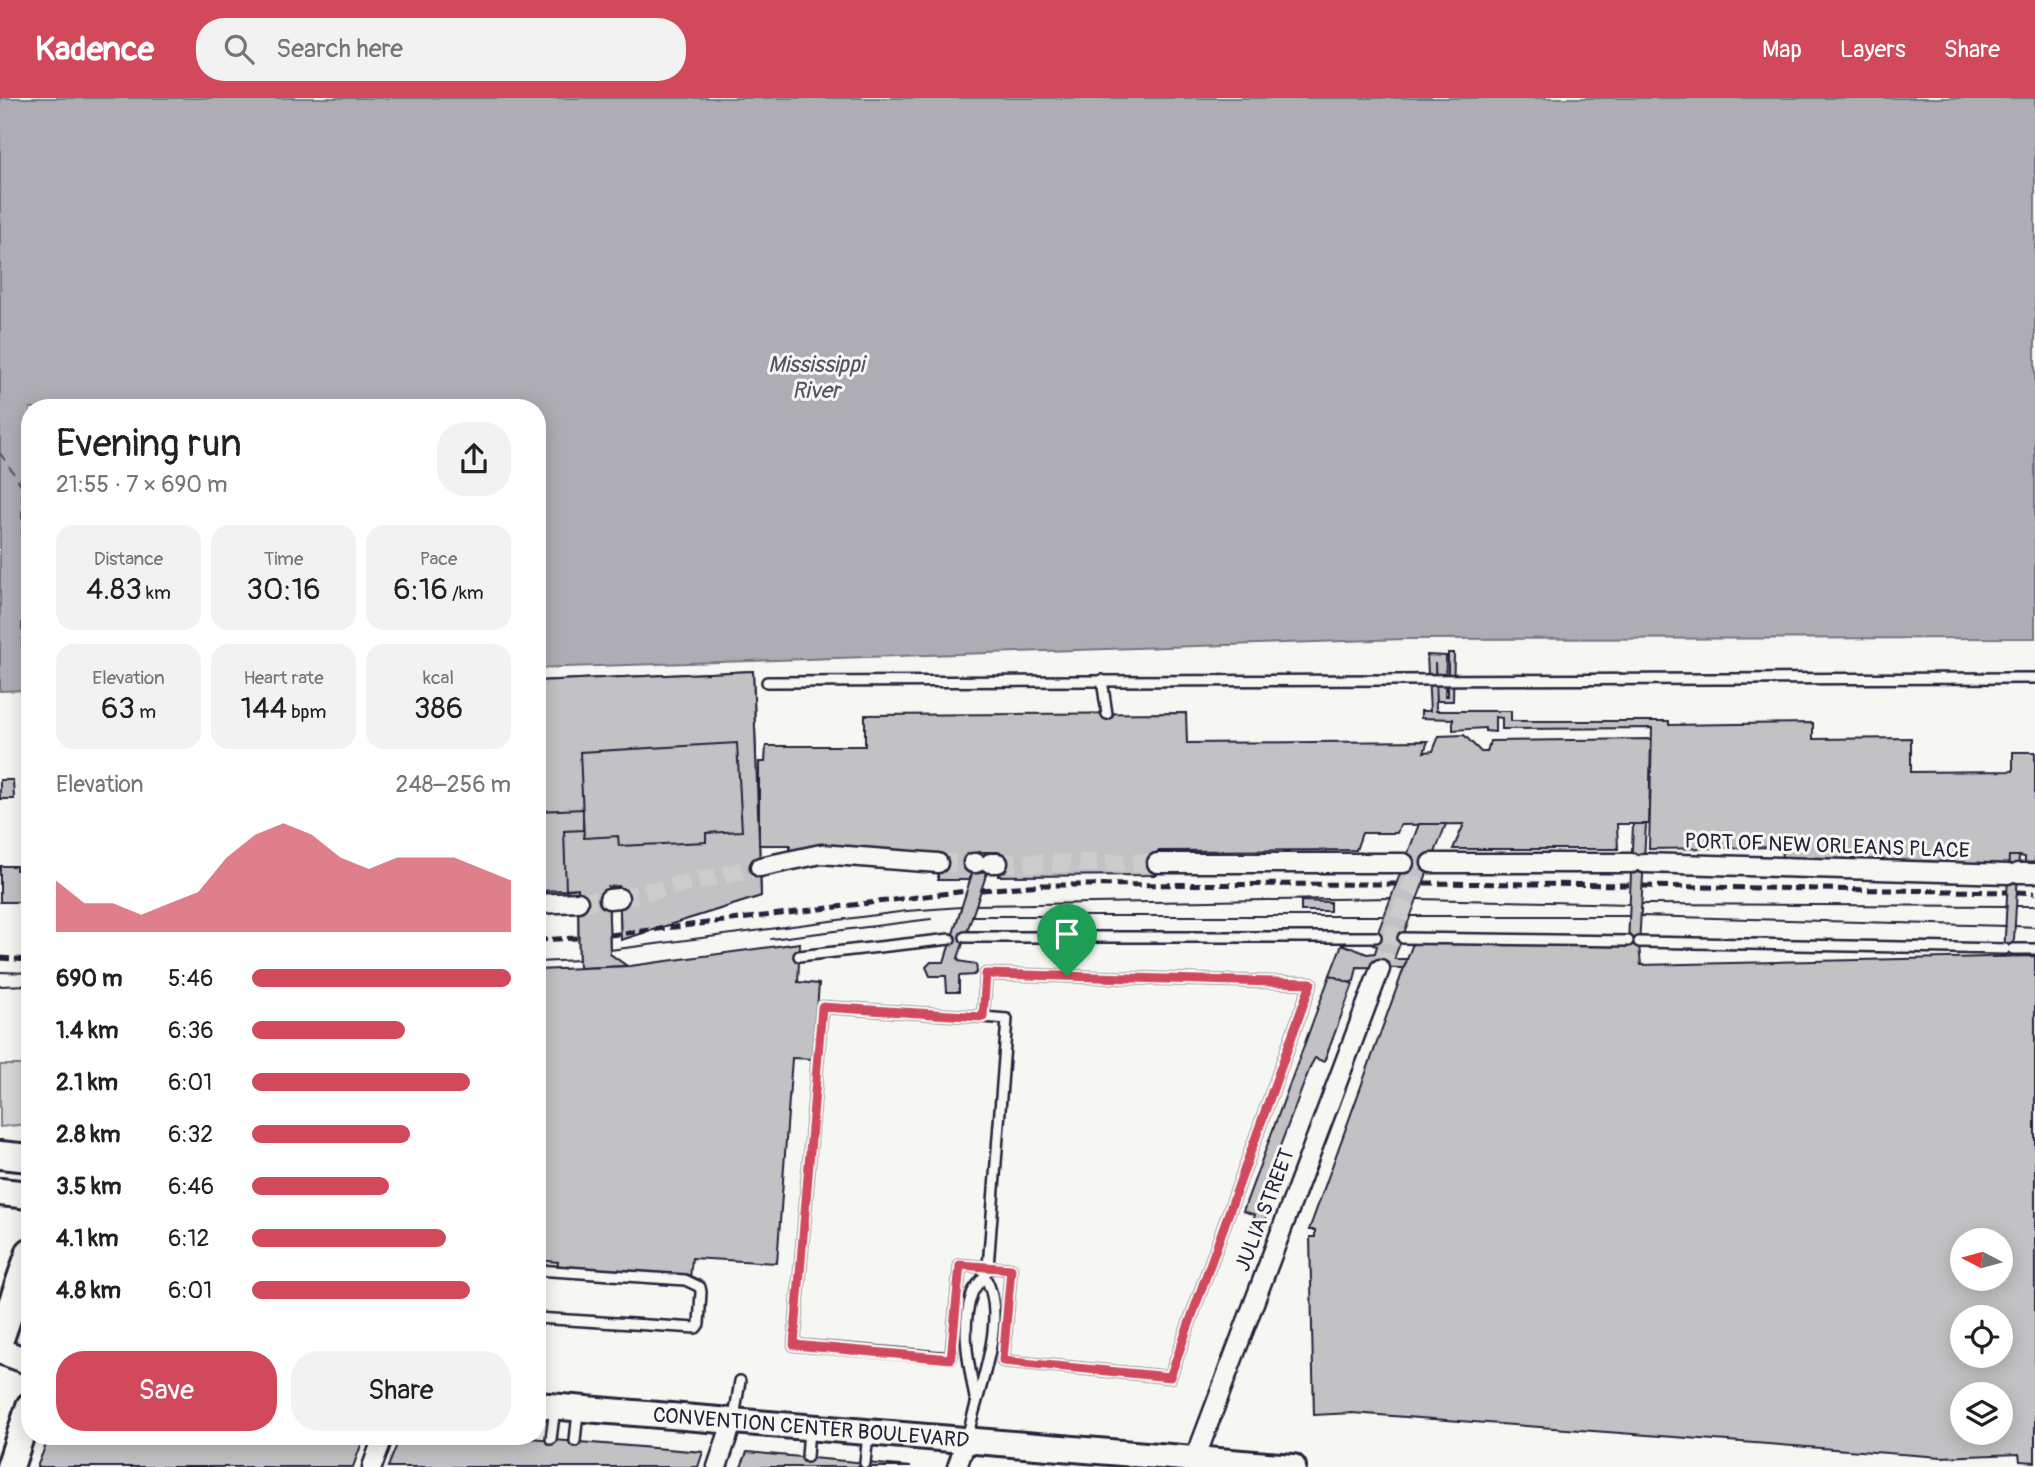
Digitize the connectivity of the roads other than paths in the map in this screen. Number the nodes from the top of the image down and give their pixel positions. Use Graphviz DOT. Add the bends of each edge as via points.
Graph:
graph roads {
  1 [pos="2035,678"];
  2 [pos="1102,680"];
  3 [pos="767,682"];
  4 [pos="1107,713"];
  5 [pos="938,863"];
  6 [pos="1157,863"];
  7 [pos="1404,863"];
  8 [pos="1431,863"];
  9 [pos="760,867"];
  10 [pos="2020,873"];
  11 [pos="578,902"];
  12 [pos="546,904"];
  13 [pos="965,937"];
  14 [pos="1376,937"];
  15 [pos="1403,938"];
  16 [pos="950,939"];
  17 [pos="1628,942"];
  18 [pos="1639,942"];
  19 [pos="2035,949"];
  20 [pos="799,956"];
  21 [pos="1380,969"];
  22 [pos="983,1017"];
  23 [pos="0,1155"];
  24 [pos="21,1157"];
  25 [pos="0,1192"];
  26 [pos="21,1194"];
  27 [pos="988,1267"];
  28 [pos="546,1271"];
  29 [pos="21,1278"];
  30 [pos="986,1279"];
  31 [pos="546,1319"];
  32 [pos="0,1339"];
  33 [pos="0,1351"];
  34 [pos="21,1359"];
  35 [pos="740,1381"];
  36 [pos="975,1398"];
  37 [pos="557,1407"];
  38 [pos="733,1420"];
  39 [pos="810,1426"];
  40 [pos="868,1431"];
  41 [pos="21,1433"];
  42 [pos="967,1438"];
  43 [pos="551,1439"];
  44 [pos="575,1441"];
  45 [pos="380,1445"];
  46 [pos="807,1457"];
  47 [pos="865,1463"];
  48 [pos="1193,1464"];
  49 [pos="10,1467"];
  50 [pos="372,1467"];
  51 [pos="718,1467"];
  52 [pos="957,1467"];
  53 [pos="1293,1467"];
  1 -- 2 [label="lane"];
  2 -- 3 [label="lane"];
  2 -- 4 [label="lane"];
  5 -- 9 [label="street" via="821,854"];
  6 -- 7 [label="street"];
  8 -- 10 [label="street, PORT OF NEW ORLEANS PLACE" via="1638,863"];
  11 -- 12 [label="street"];
  13 -- 14 [label="lane"];
  15 -- 17 [label="lane"];
  16 -- 20 [label="lane"];
  18 -- 19 [label="lane"];
  21 -- 48 [label="street, JULIA STREET"];
  22 -- 27 [label="lane" via="1007,1019"];
  22 -- 27 [label="lane" via="822,1007 794,1345 951,1359 960,1265"];
  22 -- 27 [label="lane" via="986,974 1311,983 1170,1377 1003,1361 1011,1269"];
  23 -- 24 [label="main road"];
  25 -- 26 [label="main road"];
  27 -- 30 [label="lane"];
  28 -- 31 [label="lane" via="685,1280 701,1292 696,1328"];
  29 -- 32 [label="main road"];
  30 -- 36 [label="lane" via="995,1295 986,1373"];
  30 -- 36 [label="lane" via="972,1292 967,1336"];
  33 -- 34 [label="street"];
  35 -- 38 [label="lane"];
  36 -- 42 [label="lane"];
  37 -- 38 [label="street, CONVENTION CENTER BOULEVARD"];
  37 -- 43 [label="lane"];
  37 -- 44 [label="lane"];
  38 -- 39 [label="street, CONVENTION CENTER BOULEVARD"];
  38 -- 51 [label="street"];
  39 -- 40 [label="street, CONVENTION CENTER BOULEVARD"];
  39 -- 46 [label="lane"];
  40 -- 42 [label="street, CONVENTION CENTER BOULEVARD"];
  40 -- 47 [label="lane"];
  41 -- 49 [label="main road"];
  42 -- 48 [label="street, CONVENTION CENTER BOULEVARD"];
  42 -- 52 [label="street"];
  45 -- 50 [label="street"];
  48 -- 53 [label="street, CONVENTION CENTER BOULEVARD"];
}
